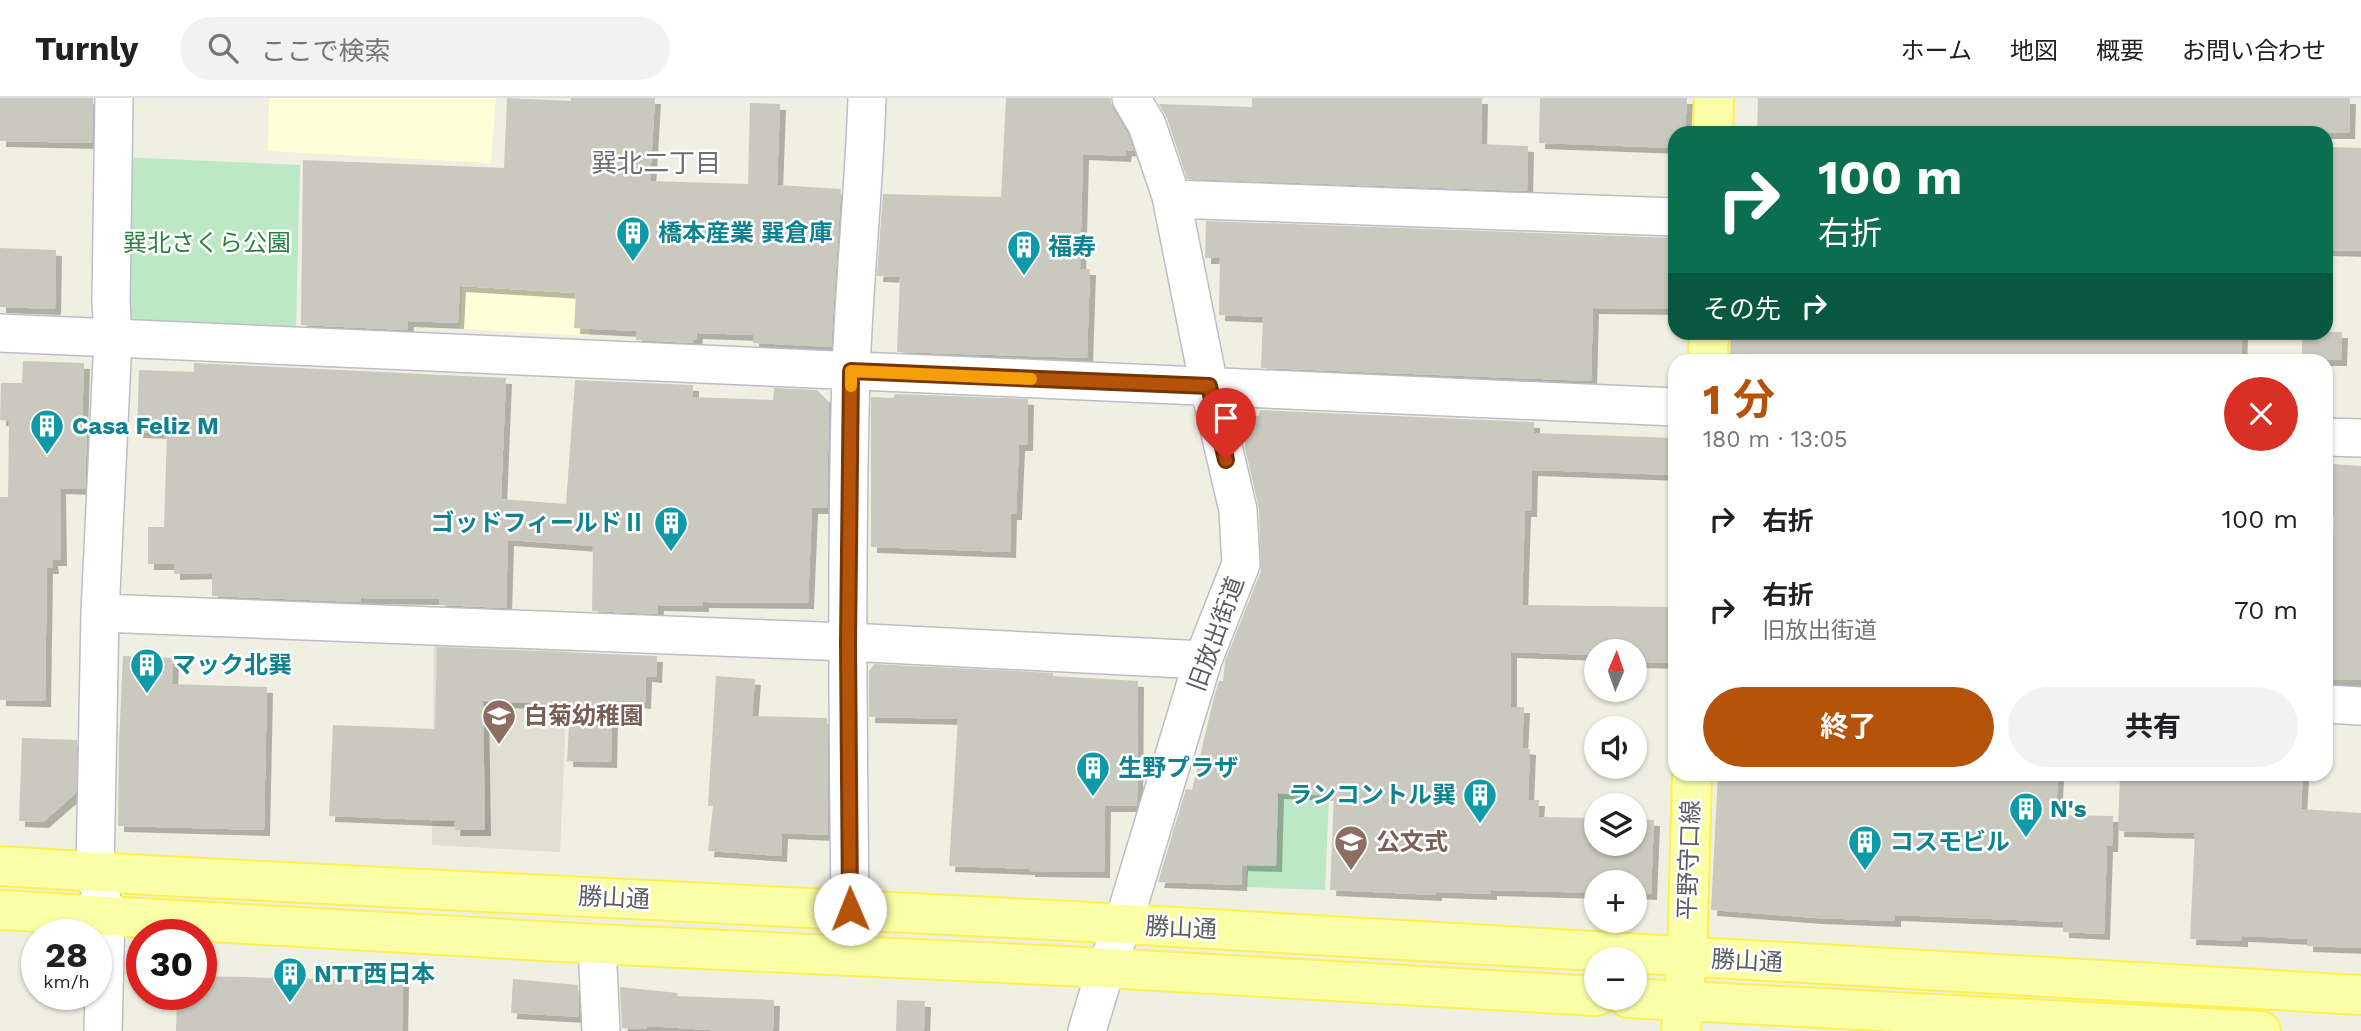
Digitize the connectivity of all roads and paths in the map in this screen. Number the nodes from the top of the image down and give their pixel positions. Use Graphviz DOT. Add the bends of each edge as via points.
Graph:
graph roads {
  1 [pos="114,98"];
  2 [pos="867,98"];
  3 [pos="1131,98"];
  4 [pos="1714,98"];
  5 [pos="1713,126"];
  6 [pos="1172,198"];
  7 [pos="1668,217"];
  8 [pos="0,333"];
  9 [pos="113,339"];
  10 [pos="851,371"];
  11 [pos="1209,386"];
  12 [pos="1668,407"];
  13 [pos="2333,437"];
  14 [pos="2361,438"];
  15 [pos="100,613"];
  16 [pos="848,642"];
  17 [pos="1203,660"];
  18 [pos="2333,704"];
  19 [pos="2361,706"];
  20 [pos="1692,781"];
  21 [pos="0,866"];
  22 [pos="95,872"];
  23 [pos="850,909"];
  24 [pos="0,910"];
  25 [pos="106,915"];
  26 [pos="1123,924"];
  27 [pos="597,944"];
  28 [pos="1687,958"];
  29 [pos="1105,968"];
  30 [pos="1584,995"];
  31 [pos="2361,995"];
  32 [pos="1647,1004"];
  33 [pos="1682,1016"];
  34 [pos="103,1031"];
  35 [pos="601,1031"];
  36 [pos="1087,1031"];
  37 [pos="2261,1031"];
  1 -- 9 [label="street"];
  2 -- 10 [label="street"];
  3 -- 6 [label="street, 旧放出街道" via="1147,125"];
  4 -- 5 [label="main road"];
  6 -- 7 [label="street"];
  6 -- 11 [label="street, 旧放出街道"];
  8 -- 9 [label="street"];
  9 -- 10 [label="street"];
  9 -- 15 [label="street"];
  10 -- 11 [label="street"];
  10 -- 16 [label="street"];
  11 -- 12 [label="street"];
  11 -- 17 [label="street, 旧放出街道" via="1238,510 1241,564"];
  13 -- 14 [label="street"];
  15 -- 16 [label="street"];
  15 -- 22 [label="street"];
  16 -- 17 [label="street"];
  16 -- 23 [label="street"];
  17 -- 26 [label="street, 旧放出街道"];
  18 -- 19 [label="street"];
  20 -- 28 [label="main road, 平野守口線"];
  21 -- 22 [label="main road, 勝山通"];
  22 -- 23 [label="main road, 勝山通"];
  22 -- 25 [label="street"];
  23 -- 26 [label="main road, 勝山通"];
  24 -- 25 [label="main road, 勝山通"];
  25 -- 27 [label="main road, 勝山通"];
  25 -- 34 [label="street"];
  26 -- 28 [label="main road, 勝山通"];
  26 -- 29 [label="street, 旧放出街道"];
  27 -- 29 [label="main road, 勝山通"];
  27 -- 35 [label="street"];
  28 -- 31 [label="main road, 勝山通"];
  28 -- 33 [label="main road, 平野守口線"];
  29 -- 30 [label="main road, 勝山通"];
  29 -- 36 [label="street"];
  32 -- 33 [label="main road, 勝山通"];
  33 -- 37 [label="main road, 勝山通"];
}
